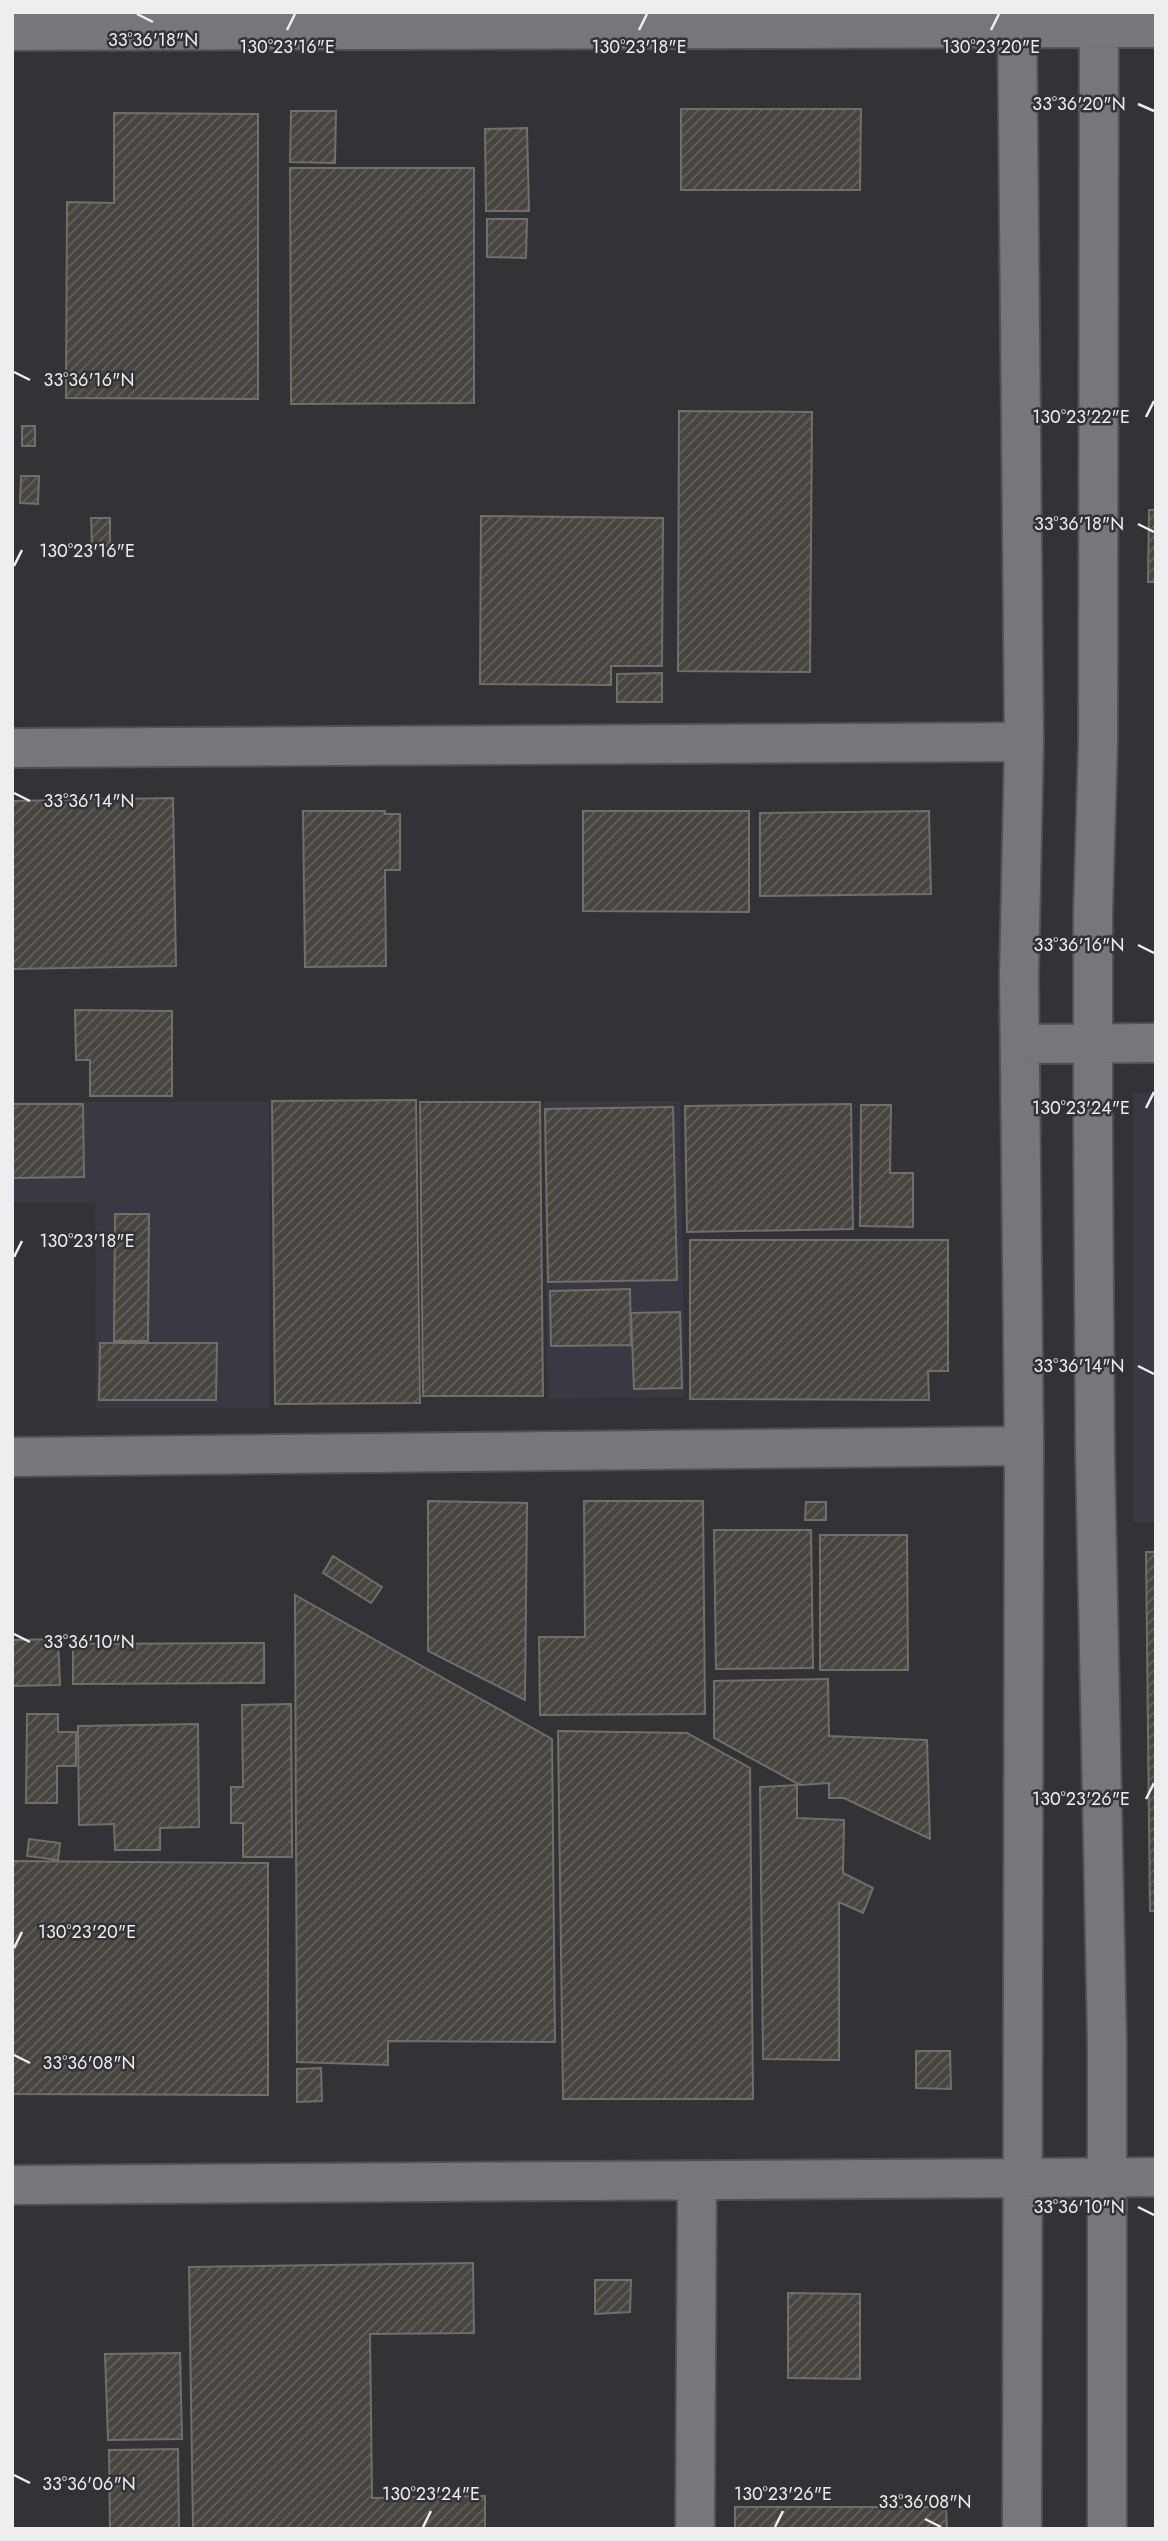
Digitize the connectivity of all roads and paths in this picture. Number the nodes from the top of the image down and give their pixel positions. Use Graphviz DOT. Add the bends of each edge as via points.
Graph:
graph roads {
  1 [pos="1017,20"];
  2 [pos="1099,20"];
  3 [pos="1156,28"];
  4 [pos="12,31"];
  5 [pos="1024,742"];
  6 [pos="12,748"];
  7 [pos="1156,1043"];
  8 [pos="1021,1044"];
  9 [pos="1093,1044"];
  10 [pos="1024,1446"];
  11 [pos="12,1457"];
  12 [pos="1156,2177"];
  13 [pos="1021,2178"];
  14 [pos="1107,2178"];
  15 [pos="697,2180"];
  16 [pos="12,2185"];
  17 [pos="695,2529"];
  18 [pos="1022,2529"];
  19 [pos="1107,2529"];
  1 -- 2 [label="street"];
  1 -- 4 [label="street"];
  1 -- 5 [label="street"];
  2 -- 3 [label="street"];
  2 -- 9 [label="street"];
  5 -- 6 [label="street"];
  5 -- 8 [label="street"];
  7 -- 9 [label="street"];
  8 -- 9 [label="street"];
  8 -- 10 [label="street"];
  9 -- 14 [label="street" via="1094,1440"];
  10 -- 11 [label="street"];
  10 -- 13 [label="street"];
  12 -- 14 [label="street"];
  13 -- 14 [label="street"];
  13 -- 15 [label="street"];
  13 -- 18 [label="street"];
  14 -- 19 [label="street"];
  15 -- 16 [label="street"];
  15 -- 17 [label="street"];
}
